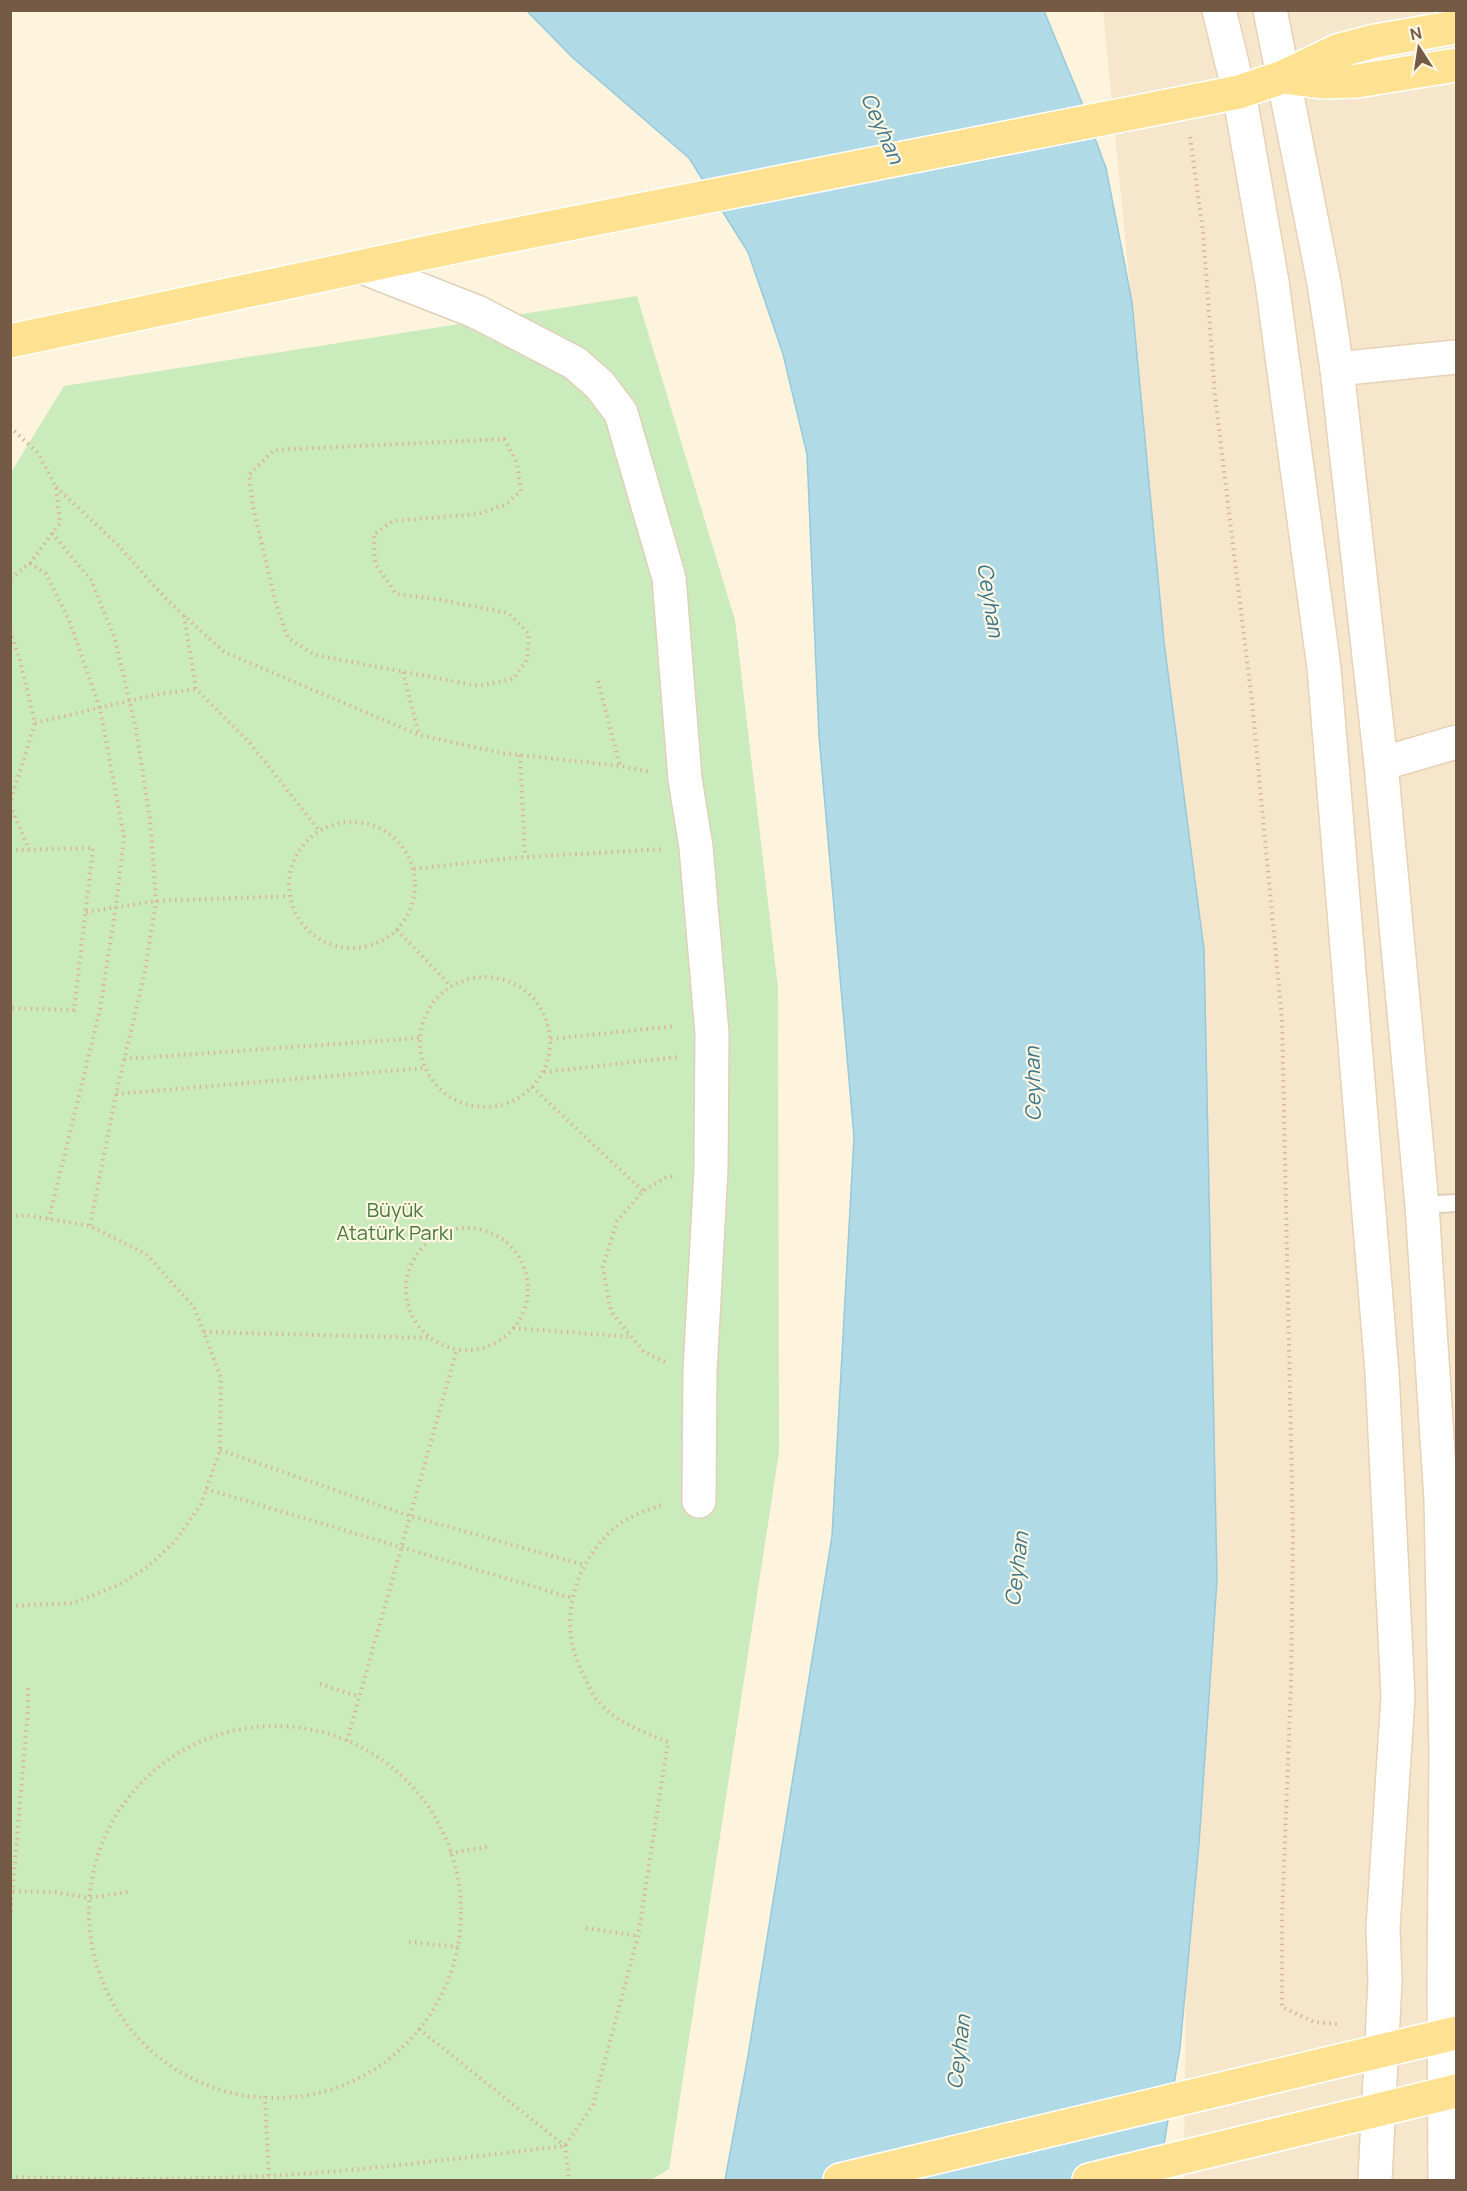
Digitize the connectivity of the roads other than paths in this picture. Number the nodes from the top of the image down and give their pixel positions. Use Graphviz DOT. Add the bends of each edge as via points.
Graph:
graph roads {
  1 [pos="1219,10"];
  2 [pos="1270,10"];
  3 [pos="1456,27"];
  4 [pos="1456,65"];
  5 [pos="1283,77"];
  6 [pos="1239,92"];
  7 [pos="362,267"];
  8 [pos="10,341"];
  9 [pos="1456,357"];
  10 [pos="1337,369"];
  11 [pos="1456,742"];
  12 [pos="1381,764"];
  13 [pos="1456,1203"];
  14 [pos="1422,1204"];
  15 [pos="699,1501"];
  16 [pos="1451,2034"];
  17 [pos="1383,2036"];
  18 [pos="1451,2093"];
  19 [pos="1379,2111"];
  20 [pos="840,2181"];
  21 [pos="1089,2181"];
  22 [pos="1376,2181"];
  23 [pos="1445,2181"];
  1 -- 6 [label="street"];
  2 -- 5 [label="street"];
  3 -- 5 [label="main road" via="1337,51"];
  4 -- 5 [label="main road" via="1357,81"];
  5 -- 6 [label="main road"];
  5 -- 10 [label="street"];
  6 -- 7 [label="main road"];
  6 -- 17 [label="street" via="1272,282 1324,668 1381,1360 1398,1696 1383,1928"];
  7 -- 8 [label="main road"];
  7 -- 15 [label="street" via="477,312 575,363 600,385 621,413 669,578 711,1038 711,1169 700,1372"];
  9 -- 10 [label="street"];
  10 -- 12 [label="street"];
  11 -- 12 [label="street"];
  12 -- 14 [label="street"];
  13 -- 14 [label="lane"];
  14 -- 16 [label="street" via="1441,1500"];
  16 -- 17 [label="main road"];
  16 -- 18 [label="street"];
  17 -- 19 [label="street"];
  17 -- 20 [label="main road" via="1310,2067"];
  18 -- 19 [label="main road"];
  18 -- 23 [label="street"];
  19 -- 21 [label="main road"];
  19 -- 22 [label="street"];
}
